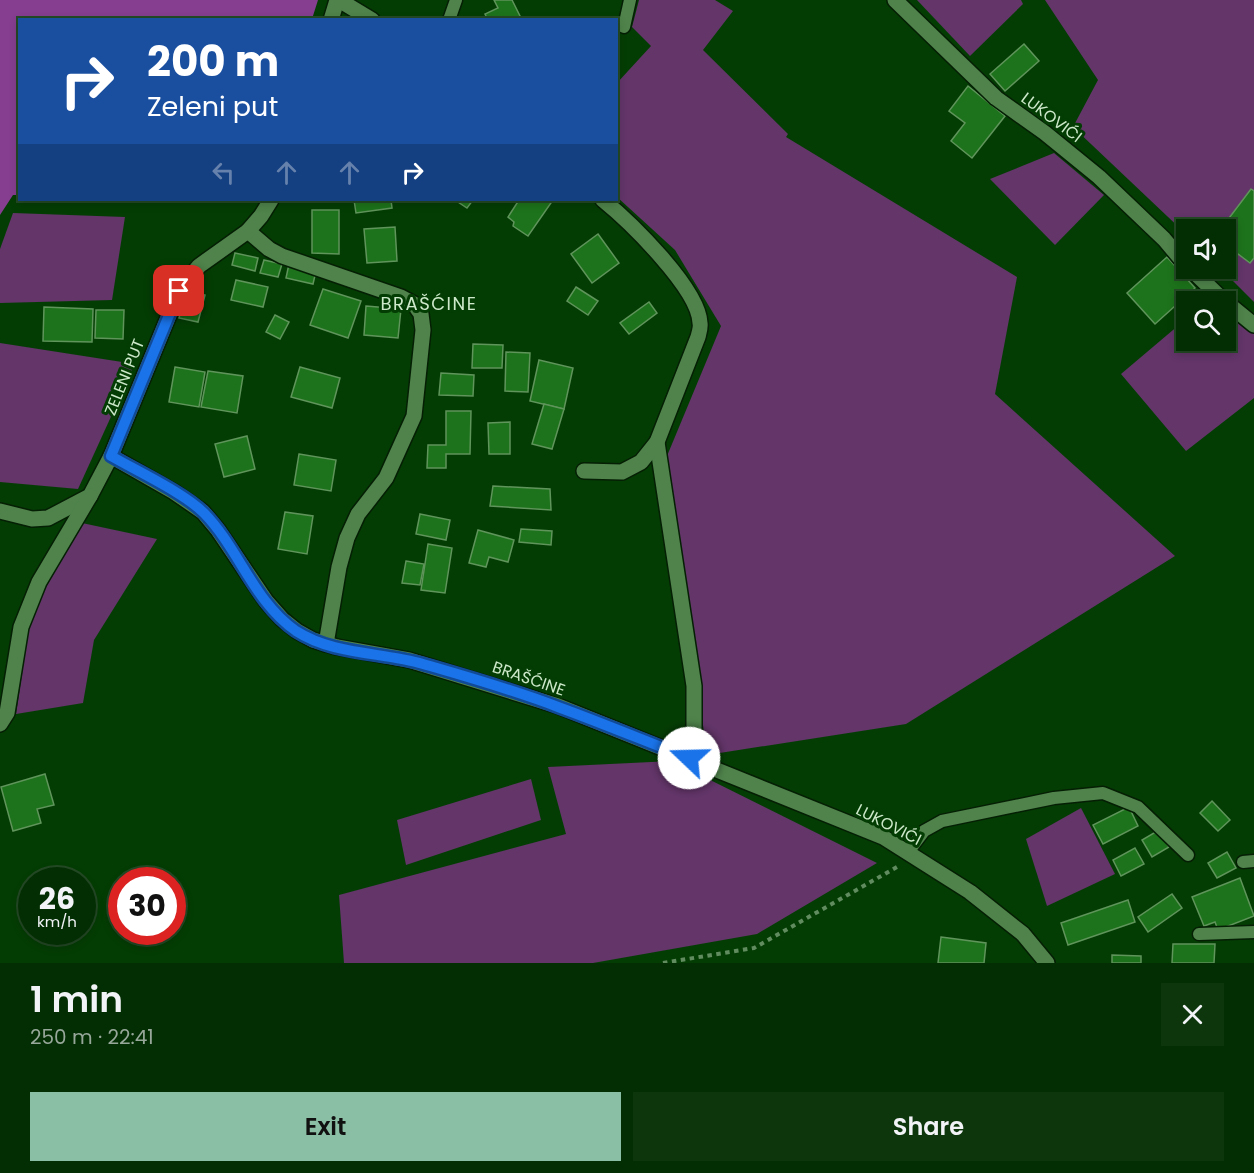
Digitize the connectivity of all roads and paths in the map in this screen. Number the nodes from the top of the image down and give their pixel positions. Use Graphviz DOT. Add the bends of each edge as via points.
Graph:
graph roads {
  1 [pos="338,0"];
  2 [pos="456,0"];
  3 [pos="630,0"];
  4 [pos="895,0"];
  5 [pos="332,18"];
  6 [pos="369,18"];
  7 [pos="450,18"];
  8 [pos="624,27"];
  9 [pos="270,201"];
  10 [pos="604,201"];
  11 [pos="248,231"];
  12 [pos="1176,253"];
  13 [pos="1200,279"];
  14 [pos="1212,291"];
  15 [pos="1236,311"];
  16 [pos="1254,325"];
  17 [pos="657,442"];
  18 [pos="111,456"];
  19 [pos="584,471"];
  20 [pos="90,496"];
  21 [pos="0,511"];
  22 [pos="326,644"];
  23 [pos="0,724"];
  24 [pos="689,758"];
  25 [pos="912,854"];
  26 [pos="1188,855"];
  27 [pos="1254,932"];
  28 [pos="1198,934"];
  29 [pos="663,963"];
  30 [pos="1047,963"];
  1 -- 5 [label="street"];
  1 -- 6 [label="street"];
  2 -- 7 [label="lane"];
  3 -- 8 [label="lane"];
  4 -- 12 [label="street, LUKOVIĆI" via="996,98 1099,177"];
  9 -- 11 [label="street, ZELENI PUT"];
  10 -- 17 [label="street" via="625,218 687,290 700,323"];
  11 -- 18 [label="street, ZELENI PUT" via="199,266 179,291"];
  11 -- 22 [label="street" via="282,256 401,297 414,304 421,314 423,330 414,416 386,478 358,514 346,538"];
  13 -- 14 [label="street"];
  15 -- 16 [label="street"];
  17 -- 19 [label="street" via="641,462 622,472"];
  17 -- 24 [label="street" via="694,686"];
  18 -- 20 [label="street, ZELENI PUT"];
  18 -- 22 [label="street, BRAŠĆINE" via="202,512 282,619 297,631"];
  20 -- 21 [label="street" via="48,518 32,519"];
  20 -- 23 [label="street, ZELENI PUT" via="39,582 21,627 7,713"];
  22 -- 24 [label="street, BRAŠĆINE" via="409,660 483,681"];
  24 -- 25 [label="street, LUKOVIĆI" via="883,837"];
  25 -- 26 [label="lane" via="924,831 942,820 1054,798 1103,793 1138,807"];
  25 -- 29 [label="path" via="754,948"];
  25 -- 30 [label="street, LUKOVIĆI" via="1023,933"];
  27 -- 28 [label="lane"];
}
